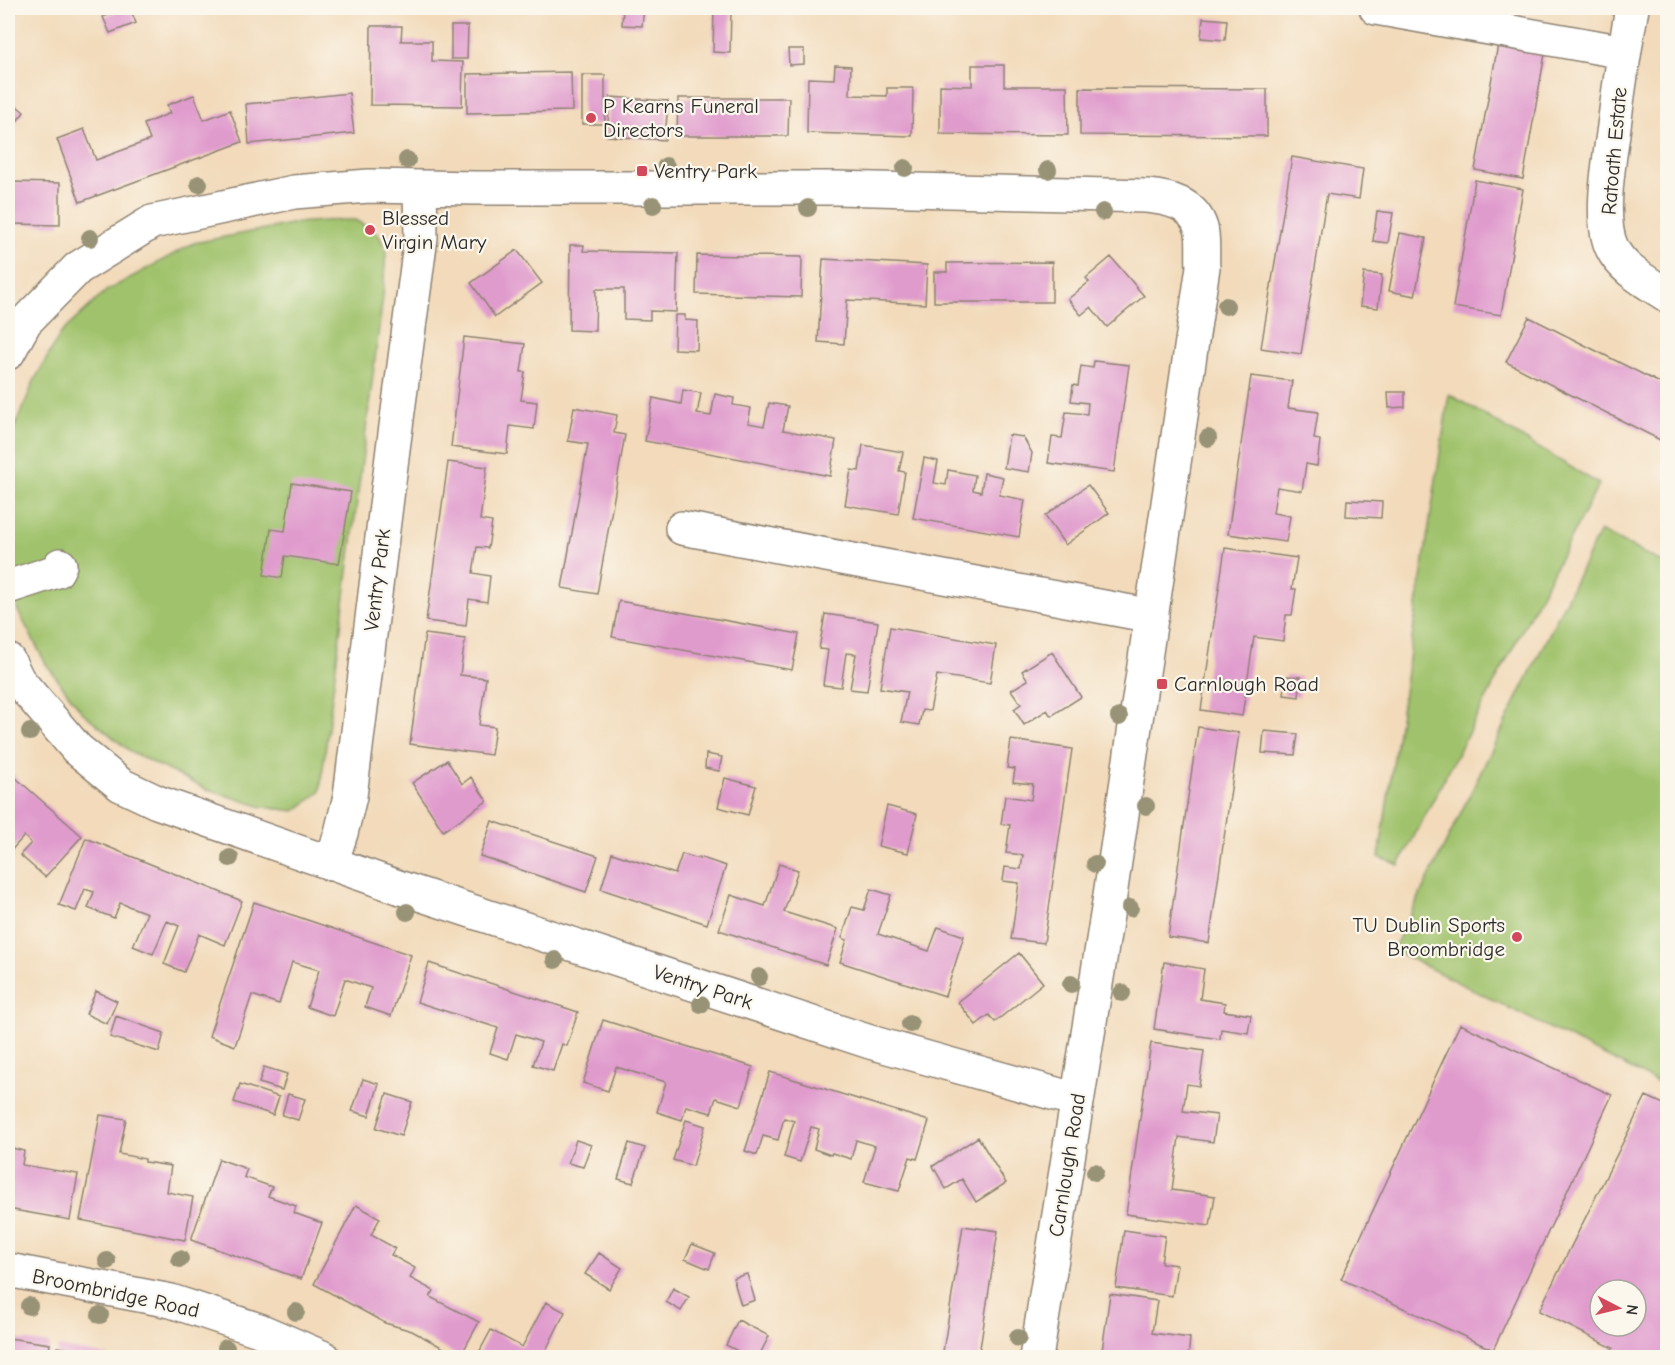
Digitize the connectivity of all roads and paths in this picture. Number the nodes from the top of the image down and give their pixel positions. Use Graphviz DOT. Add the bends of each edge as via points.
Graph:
graph roads {
  1 [pos="1376,8"];
  2 [pos="1632,8"];
  3 [pos="1624,52"];
  4 [pos="420,187"];
  5 [pos="1668,296"];
  6 [pos="16,314"];
  7 [pos="8,353"];
  8 [pos="682,528"];
  9 [pos="60,565"];
  10 [pos="8,587"];
  11 [pos="1152,616"];
  12 [pos="8,660"];
  13 [pos="331,864"];
  14 [pos="1077,1100"];
  15 [pos="8,1270"];
  16 [pos="324,1358"];
  17 [pos="1036,1358"];
  1 -- 3 [label="street"];
  2 -- 3 [label="street, Ratoath Estate"];
  3 -- 5 [label="street, Ratoath Estate" via="1606,186 1607,232 1613,250 1627,267"];
  4 -- 6 [label="street" via="369,186 294,192 152,222 78,268"];
  4 -- 11 [label="street, Carnlough Road" via="836,188 1146,196 1167,198 1190,209 1202,229 1203,267"];
  4 -- 13 [label="street, Ventry Park" via="421,237 350,796"];
  6 -- 7 [label="street"];
  8 -- 11 [label="street"];
  9 -- 10 [label="street" via="57,570"];
  11 -- 14 [label="street, Carnlough Road"];
  12 -- 13 [label="street, Ventry Park" via="18,680 77,749 121,785"];
  13 -- 14 [label="street, Ventry Park" via="870,1042"];
  14 -- 17 [label="street, Carnlough Road"];
  15 -- 16 [label="street, Broombridge Road" via="171,1301 259,1330"];
}
